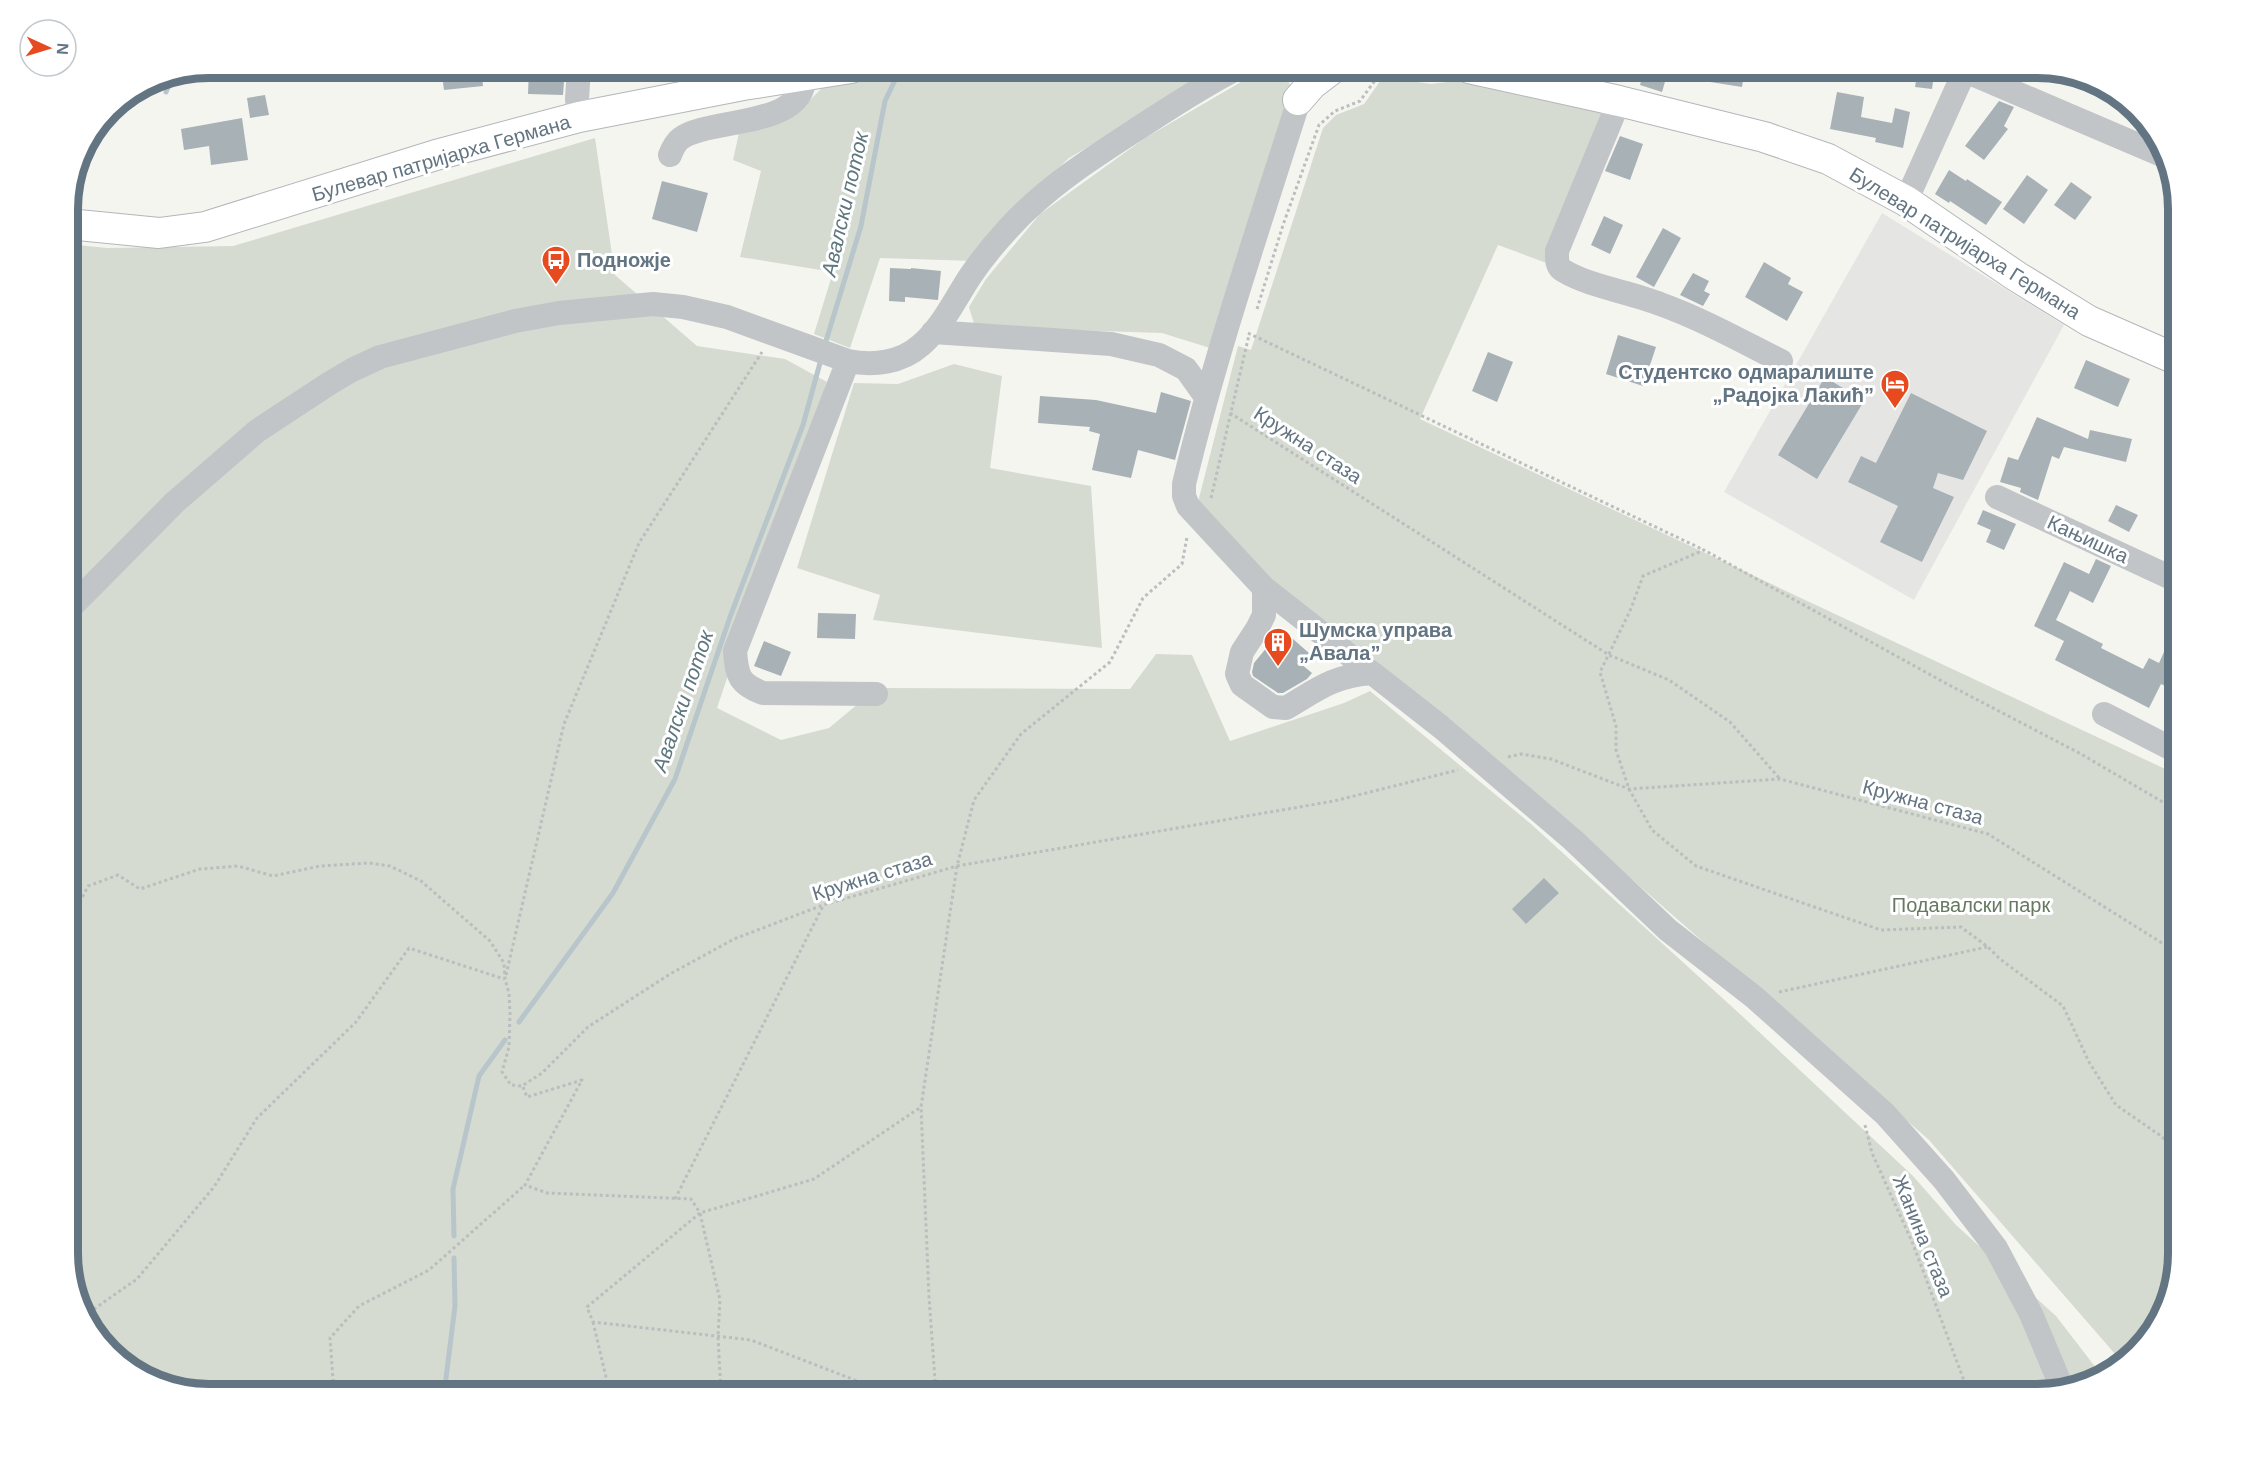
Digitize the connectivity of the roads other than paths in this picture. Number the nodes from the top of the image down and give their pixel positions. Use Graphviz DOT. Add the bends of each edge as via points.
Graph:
graph roads {
  1 [pos="578,78"];
  2 [pos="786,78"];
  3 [pos="804,78"];
  4 [pos="1218,78"];
  5 [pos="1297,78"];
  6 [pos="1306,78"];
  7 [pos="1320,78"];
  8 [pos="1514,78"];
  9 [pos="1962,78"];
  10 [pos="1986,78"];
  11 [pos="1299,97"];
  12 [pos="1619,101"];
  13 [pos="579,117"];
  14 [pos="2155,152"];
  15 [pos="670,155"];
  16 [pos="1906,201"];
  17 [pos="78,225"];
  18 [pos="933,332"];
  19 [pos="2168,356"];
  20 [pos="848,361"];
  21 [pos="1781,361"];
  22 [pos="1206,397"];
  23 [pos="1997,497"];
  24 [pos="2168,576"];
  25 [pos="1264,588"];
  26 [pos="78,600"];
  27 [pos="1372,673"];
  28 [pos="876,694"];
  29 [pos="2104,714"];
  30 [pos="2168,747"];
  31 [pos="2059,1382"];
  1 -- 13 [label="street"];
  2 -- 13 [label="main road, Булевар патријарха Германа"];
  3 -- 15 [label="street" via="805,85 796,101 780,111 693,133 679,140"];
  4 -- 18 [label="street" via="1082,165 1040,198 1009,228 971,275"];
  5 -- 11 [label="street"];
  6 -- 11 [label="street"];
  7 -- 11 [label="main road"];
  8 -- 12 [label="main road, Булевар патријарха Германа"];
  9 -- 16 [label="street"];
  10 -- 14 [label="street"];
  11 -- 22 [label="street"];
  12 -- 16 [label="main road, Булевар патријарха Германа" via="1789,145 1828,159"];
  12 -- 21 [label="street" via="1557,251 1562,271 1659,303"];
  13 -- 17 [label="main road, Булевар патријарха Германа" via="436,155 205,227 159,233"];
  16 -- 19 [label="main road, Булевар патријарха Германа" via="2089,321"];
  18 -- 20 [label="street" via="921,345 896,359 873,364"];
  18 -- 22 [label="street" via="1111,344 1159,355 1186,369"];
  20 -- 26 [label="street" via="727,317 653,304 515,321 380,357 330,382 257,431 175,502"];
  20 -- 28 [label="street" via="735,651 736,665 747,687 763,693"];
  22 -- 25 [label="street" via="1184,484 1186,501"];
  23 -- 24 [label="street, Кањишка"];
  25 -- 27 [label="street"];
  25 -- 27 [label="street" via="1264,615 1237,667 1242,685 1281,709 1336,679"];
  27 -- 31 [label="street" via="1573,840 1668,930 1754,997 1885,1114 1944,1180 1996,1248 2031,1314"];
  29 -- 30 [label="street"];
}
